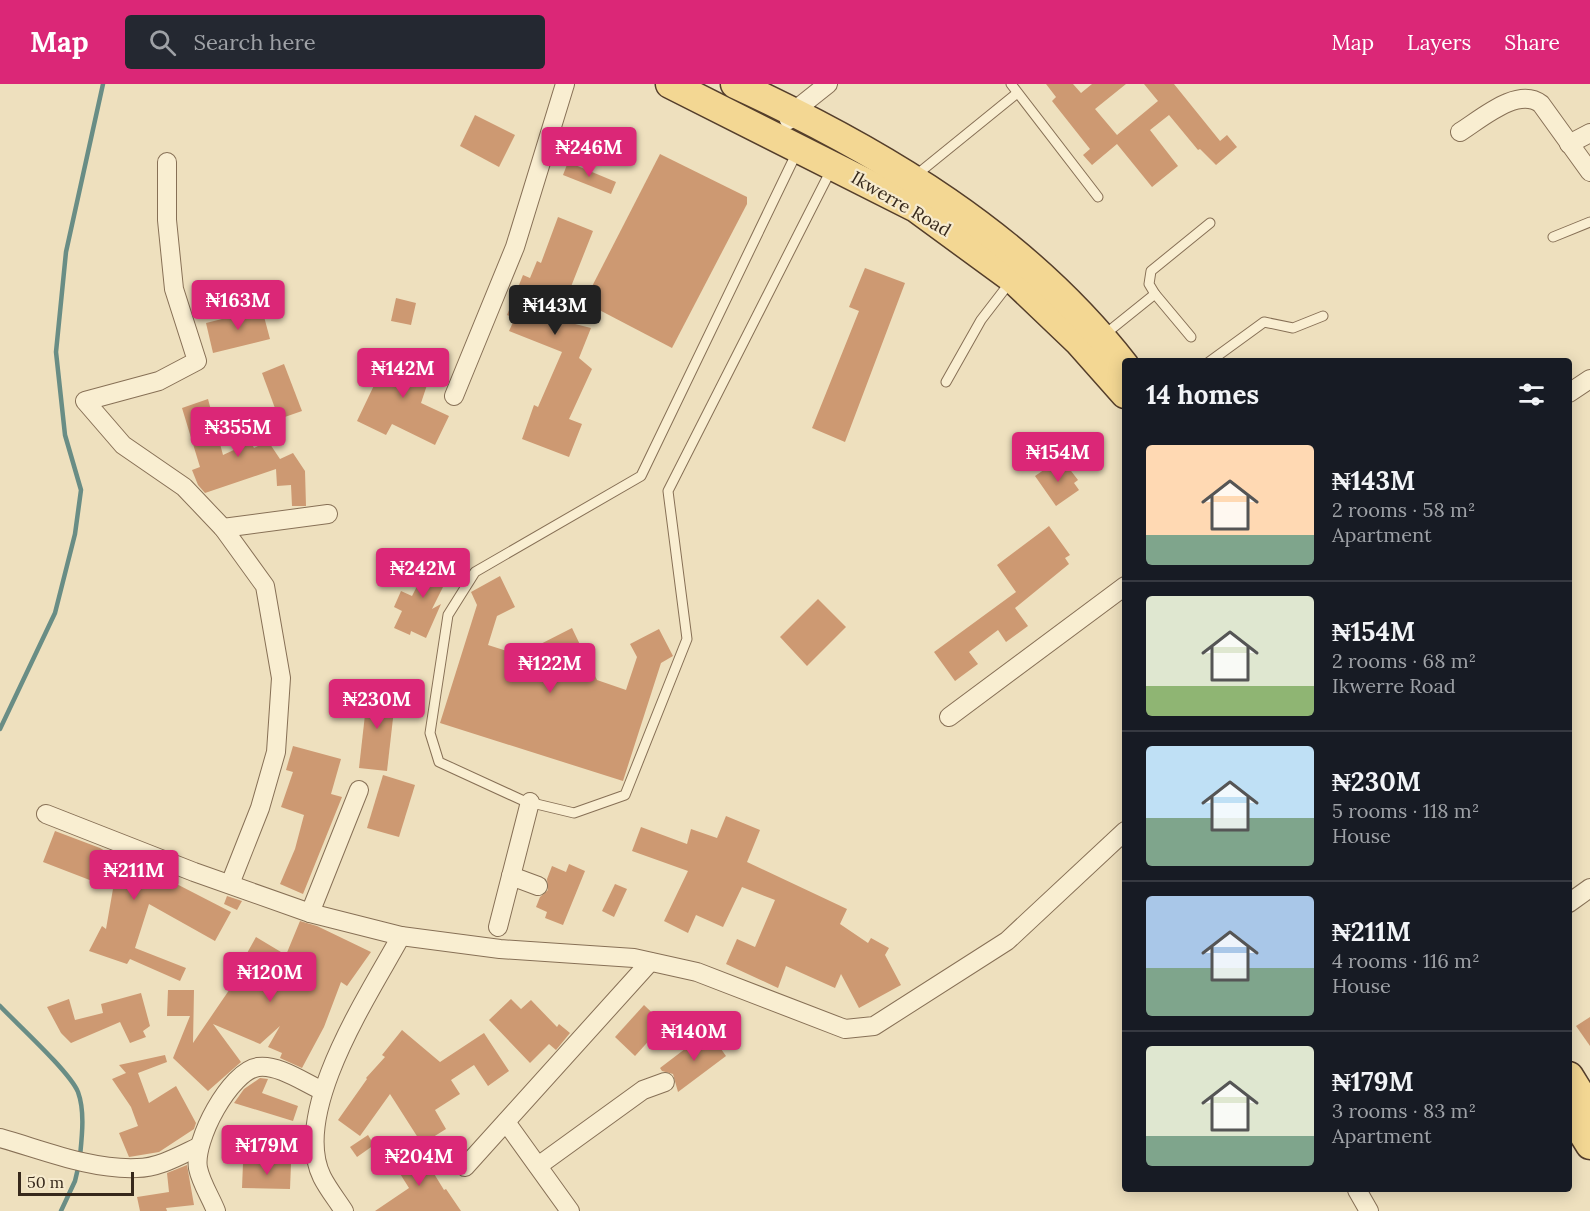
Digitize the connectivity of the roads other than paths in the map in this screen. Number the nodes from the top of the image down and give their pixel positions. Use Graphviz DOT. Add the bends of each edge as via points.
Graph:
graph roads {
  1 [pos="565,84"];
  2 [pos="670,84"];
  3 [pos="735,84"];
  4 [pos="828,84"];
  5 [pos="1011,84"];
  6 [pos="1016,94"];
  7 [pos="794,111"];
  8 [pos="1460,132"];
  9 [pos="1590,133"];
  10 [pos="789,142"];
  11 [pos="1569,144"];
  12 [pos="167,162"];
  13 [pos="834,165"];
  14 [pos="1590,172"];
  15 [pos="913,178"];
  16 [pos="1098,197"];
  17 [pos="1590,222"];
  18 [pos="1210,223"];
  19 [pos="1553,237"];
  20 [pos="1013,279"];
  21 [pos="1155,294"];
  22 [pos="1323,316"];
  23 [pos="1102,337"];
  24 [pos="1191,337"];
  25 [pos="1214,358"];
  26 [pos="1122,362"];
  27 [pos="1590,379"];
  28 [pos="946,382"];
  29 [pos="1122,391"];
  30 [pos="1572,391"];
  31 [pos="454,396"];
  32 [pos="328,514"];
  33 [pos="223,528"];
  34 [pos="1122,588"];
  35 [pos="949,717"];
  36 [pos="359,790"];
  37 [pos="530,802"];
  38 [pos="46,814"];
  39 [pos="1122,834"];
  40 [pos="511,876"];
  41 [pos="230,884"];
  42 [pos="537,885"];
  43 [pos="1590,888"];
  44 [pos="1572,901"];
  45 [pos="310,913"];
  46 [pos="498,927"];
  47 [pos="401,936"];
  48 [pos="650,962"];
  49 [pos="1572,1081"];
  50 [pos="665,1082"];
  51 [pos="323,1091"];
  52 [pos="1590,1110"];
  53 [pos="1572,1116"];
  54 [pos="506,1122"];
  55 [pos="0,1138"];
  56 [pos="1590,1145"];
  57 [pos="198,1147"];
  58 [pos="538,1166"];
  59 [pos="465,1167"];
  60 [pos="1358,1192"];
  61 [pos="216,1211"];
  62 [pos="344,1211"];
  63 [pos="570,1211"];
  64 [pos="1369,1211"];
  1 -- 31 [label="street" via="515,247"];
  2 -- 10 [label="main road, Ikwerre Road"];
  3 -- 7 [label="main road"];
  4 -- 7 [label="street"];
  5 -- 6 [label="lane"];
  6 -- 15 [label="lane"];
  6 -- 16 [label="lane"];
  7 -- 10 [label="street"];
  7 -- 15 [label="main road"];
  8 -- 11 [label="street" via="1501,106 1526,97 1541,104"];
  9 -- 11 [label="street"];
  10 -- 13 [label="main road, Ikwerre Road"];
  10 -- 37 [label="lane" via="641,476 475,572 448,615 430,733 439,762"];
  11 -- 14 [label="street"];
  12 -- 33 [label="street" via="167,220 174,289 197,360 159,381 85,401 123,445 184,487"];
  13 -- 20 [label="main road, Ikwerre Road" via="916,208"];
  13 -- 37 [label="lane" via="668,491 687,639 625,795 574,813"];
  15 -- 23 [label="main road" via="1009,246"];
  17 -- 19 [label="lane"];
  18 -- 21 [label="lane" via="1151,271 1149,284"];
  20 -- 28 [label="lane" via="981,320"];
  20 -- 29 [label="main road, Ikwerre Road" via="1078,341"];
  21 -- 23 [label="lane"];
  21 -- 24 [label="lane"];
  22 -- 25 [label="lane" via="1293,328 1264,322"];
  23 -- 26 [label="main road"];
  27 -- 30 [label="street"];
  32 -- 33 [label="street"];
  33 -- 41 [label="street" via="265,586 281,678 276,752 260,808"];
  34 -- 35 [label="street"];
  36 -- 45 [label="street"];
  37 -- 40 [label="street"];
  38 -- 41 [label="street"];
  39 -- 48 [label="street" via="1007,941 874,1026 845,1029 697,972"];
  40 -- 42 [label="street"];
  40 -- 46 [label="street"];
  41 -- 45 [label="street"];
  43 -- 44 [label="street"];
  45 -- 47 [label="street"];
  47 -- 48 [label="street" via="500,950"];
  47 -- 51 [label="street" via="345,1038"];
  48 -- 54 [label="street"];
  49 -- 52 [label="main road"];
  50 -- 58 [label="street" via="643,1090"];
  51 -- 57 [label="street" via="277,1070 260,1067 246,1071 216,1106"];
  51 -- 62 [label="street" via="314,1134 321,1175"];
  53 -- 56 [label="main road"];
  54 -- 58 [label="street"];
  54 -- 59 [label="street"];
  55 -- 57 [label="street" via="95,1164 138,1168 169,1161"];
  57 -- 61 [label="street" via="198,1168"];
  58 -- 63 [label="street"];
  60 -- 64 [label="street"];
}
